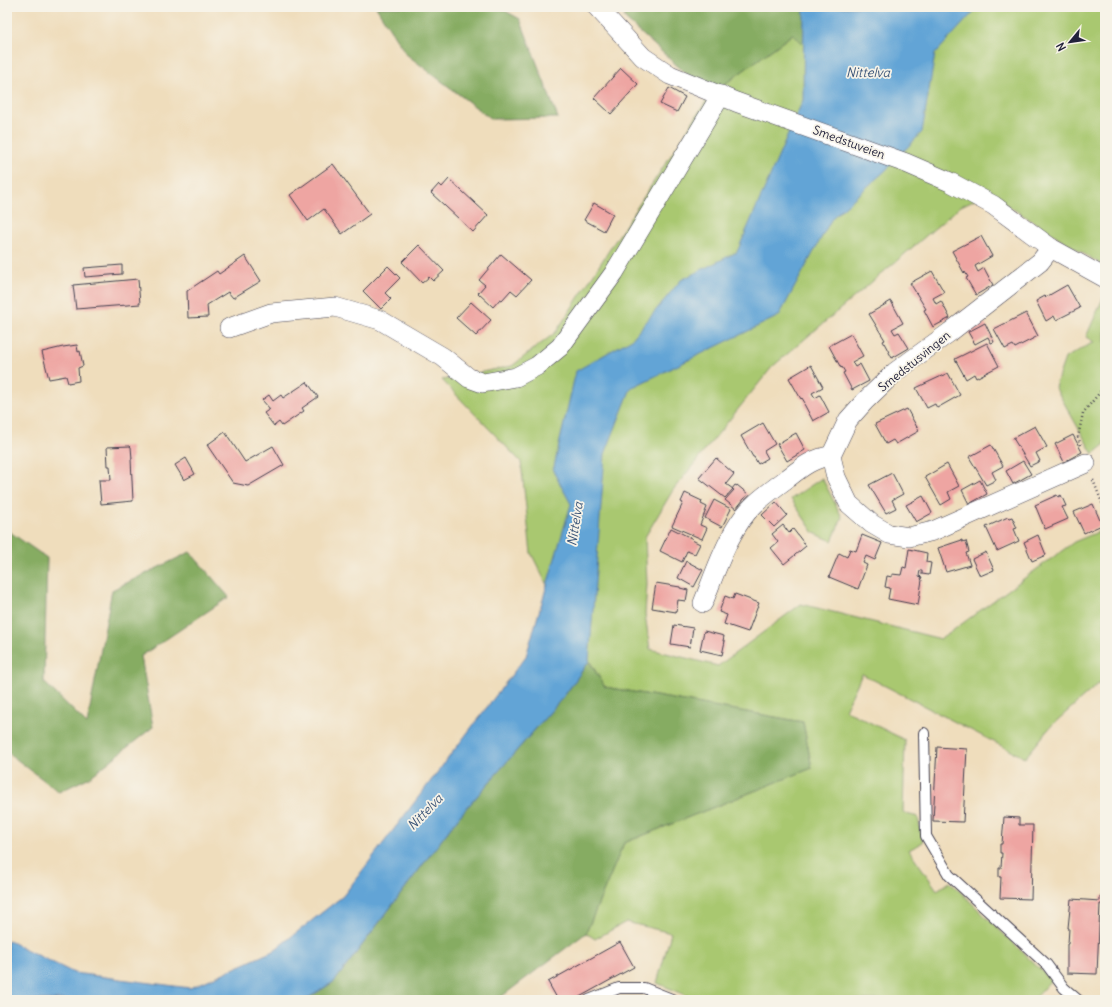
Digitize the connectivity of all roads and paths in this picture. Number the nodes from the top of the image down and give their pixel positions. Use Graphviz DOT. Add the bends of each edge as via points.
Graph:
graph roads {
  1 [pos="597,7"];
  2 [pos="728,99"];
  3 [pos="1052,248"];
  4 [pos="1105,278"];
  5 [pos="229,328"];
  6 [pos="1105,386"];
  7 [pos="831,456"];
  8 [pos="1086,463"];
  9 [pos="1105,510"];
  10 [pos="703,603"];
  11 [pos="924,733"];
  12 [pos="589,1000"];
  13 [pos="674,1000"];
  14 [pos="1078,1000"];
  1 -- 2 [label="street, Smedstuveien" via="643,57 670,75"];
  2 -- 3 [label="street, Smedstuveien" via="906,163 950,182 993,205"];
  2 -- 5 [label="street" via="614,273 560,347 537,366 516,377 483,384 469,378 443,357 380,320 335,307 271,313"];
  3 -- 4 [label="street, Smedstuveien"];
  3 -- 7 [label="street, Smedstusvingen" via="1040,262 895,372 848,420"];
  6 -- 8 [label="path" via="1083,413 1078,437"];
  7 -- 8 [label="street" via="836,477 849,504 872,524 889,534 910,537 933,532"];
  7 -- 10 [label="street" via="820,458 803,467 755,504 740,522 724,549"];
  8 -- 9 [label="path"];
  11 -- 14 [label="lane" via="926,836 949,875 1047,965 1064,988"];
  12 -- 13 [label="lane" via="619,988 644,988"];
}
